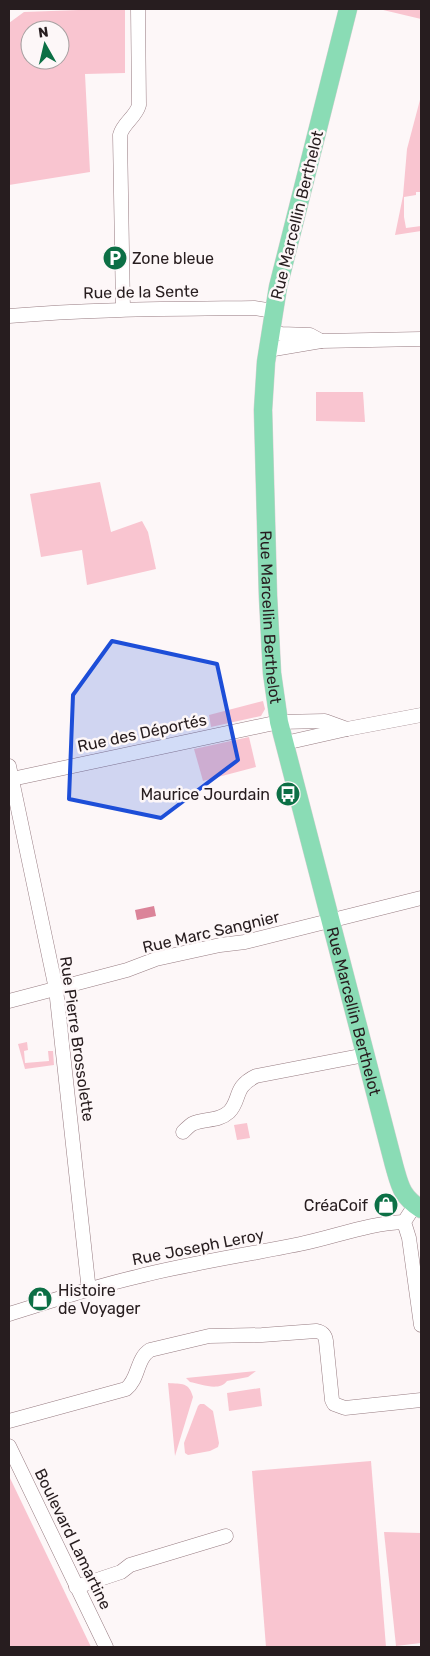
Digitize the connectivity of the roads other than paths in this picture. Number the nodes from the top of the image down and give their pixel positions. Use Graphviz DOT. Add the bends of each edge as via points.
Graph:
graph roads {
  1 [pos="138,9"];
  2 [pos="348,9"];
  3 [pos="123,309"];
  4 [pos="273,311"];
  5 [pos="9,316"];
  6 [pos="270,329"];
  7 [pos="421,339"];
  8 [pos="320,341"];
  9 [pos="268,350"];
  10 [pos="421,715"];
  11 [pos="279,722"];
  12 [pos="346,729"];
  13 [pos="285,743"];
  14 [pos="10,772"];
  15 [pos="421,898"];
  16 [pos="330,921"];
  17 [pos="56,989"];
  18 [pos="9,1001"];
  19 [pos="365,1055"];
  20 [pos="183,1132"];
  21 [pos="418,1207"];
  22 [pos="402,1224"];
  23 [pos="91,1290"];
  24 [pos="9,1314"];
  25 [pos="421,1325"];
  26 [pos="421,1400"];
  27 [pos="9,1421"];
  28 [pos="9,1446"];
  29 [pos="226,1536"];
  30 [pos="76,1587"];
  31 [pos="106,1647"];
  1 -- 3 [label="street" via="139,105 120,135"];
  2 -- 4 [label="main road, Rue Marcellin Berthelot"];
  3 -- 4 [label="street, Rue de la Sente" via="254,308"];
  3 -- 5 [label="street, Rue de la Sente"];
  4 -- 6 [label="main road, Rue Marcellin Berthelot"];
  6 -- 8 [label="street" via="281,334 310,335"];
  6 -- 9 [label="main road, Rue Marcellin Berthelot"];
  7 -- 8 [label="street"];
  8 -- 9 [label="street"];
  9 -- 11 [label="main road, Rue Marcellin Berthelot" via="263,410 270,650"];
  10 -- 12 [label="street"];
  11 -- 12 [label="street, Rue des Déportés" via="325,721"];
  11 -- 13 [label="main road, Rue Marcellin Berthelot"];
  11 -- 14 [label="street, Rue des Déportés"];
  12 -- 13 [label="street"];
  13 -- 16 [label="main road, Rue Marcellin Berthelot"];
  14 -- 17 [label="street, Rue Pierre Brossolette"];
  15 -- 16 [label="street, Rue Marc Sangnier"];
  16 -- 17 [label="street, Rue Marc Sangnier" via="156,959"];
  16 -- 19 [label="main road, Rue Marcellin Berthelot"];
  17 -- 18 [label="street, Rue Marc Sangnier"];
  17 -- 23 [label="street, Rue Pierre Brossolette"];
  19 -- 20 [label="street" via="256,1076 241,1088 227,1113 191,1125"];
  19 -- 21 [label="main road, Rue Marcellin Berthelot" via="398,1180 408,1200"];
  21 -- 22 [label="street"];
  22 -- 23 [label="street, Rue Joseph Leroy" via="352,1231 204,1262"];
  22 -- 25 [label="street" via="408,1238"];
  23 -- 24 [label="street, Rue Joseph Leroy"];
  26 -- 27 [label="street" via="345,1408 334,1404 322,1332 210,1336 150,1350 142,1358 132,1385 126,1390"];
  28 -- 30 [label="street, Boulevard Lamartine"];
  29 -- 30 [label="street" via="130,1565 121,1572"];
  30 -- 31 [label="street, Boulevard Lamartine"];
}
